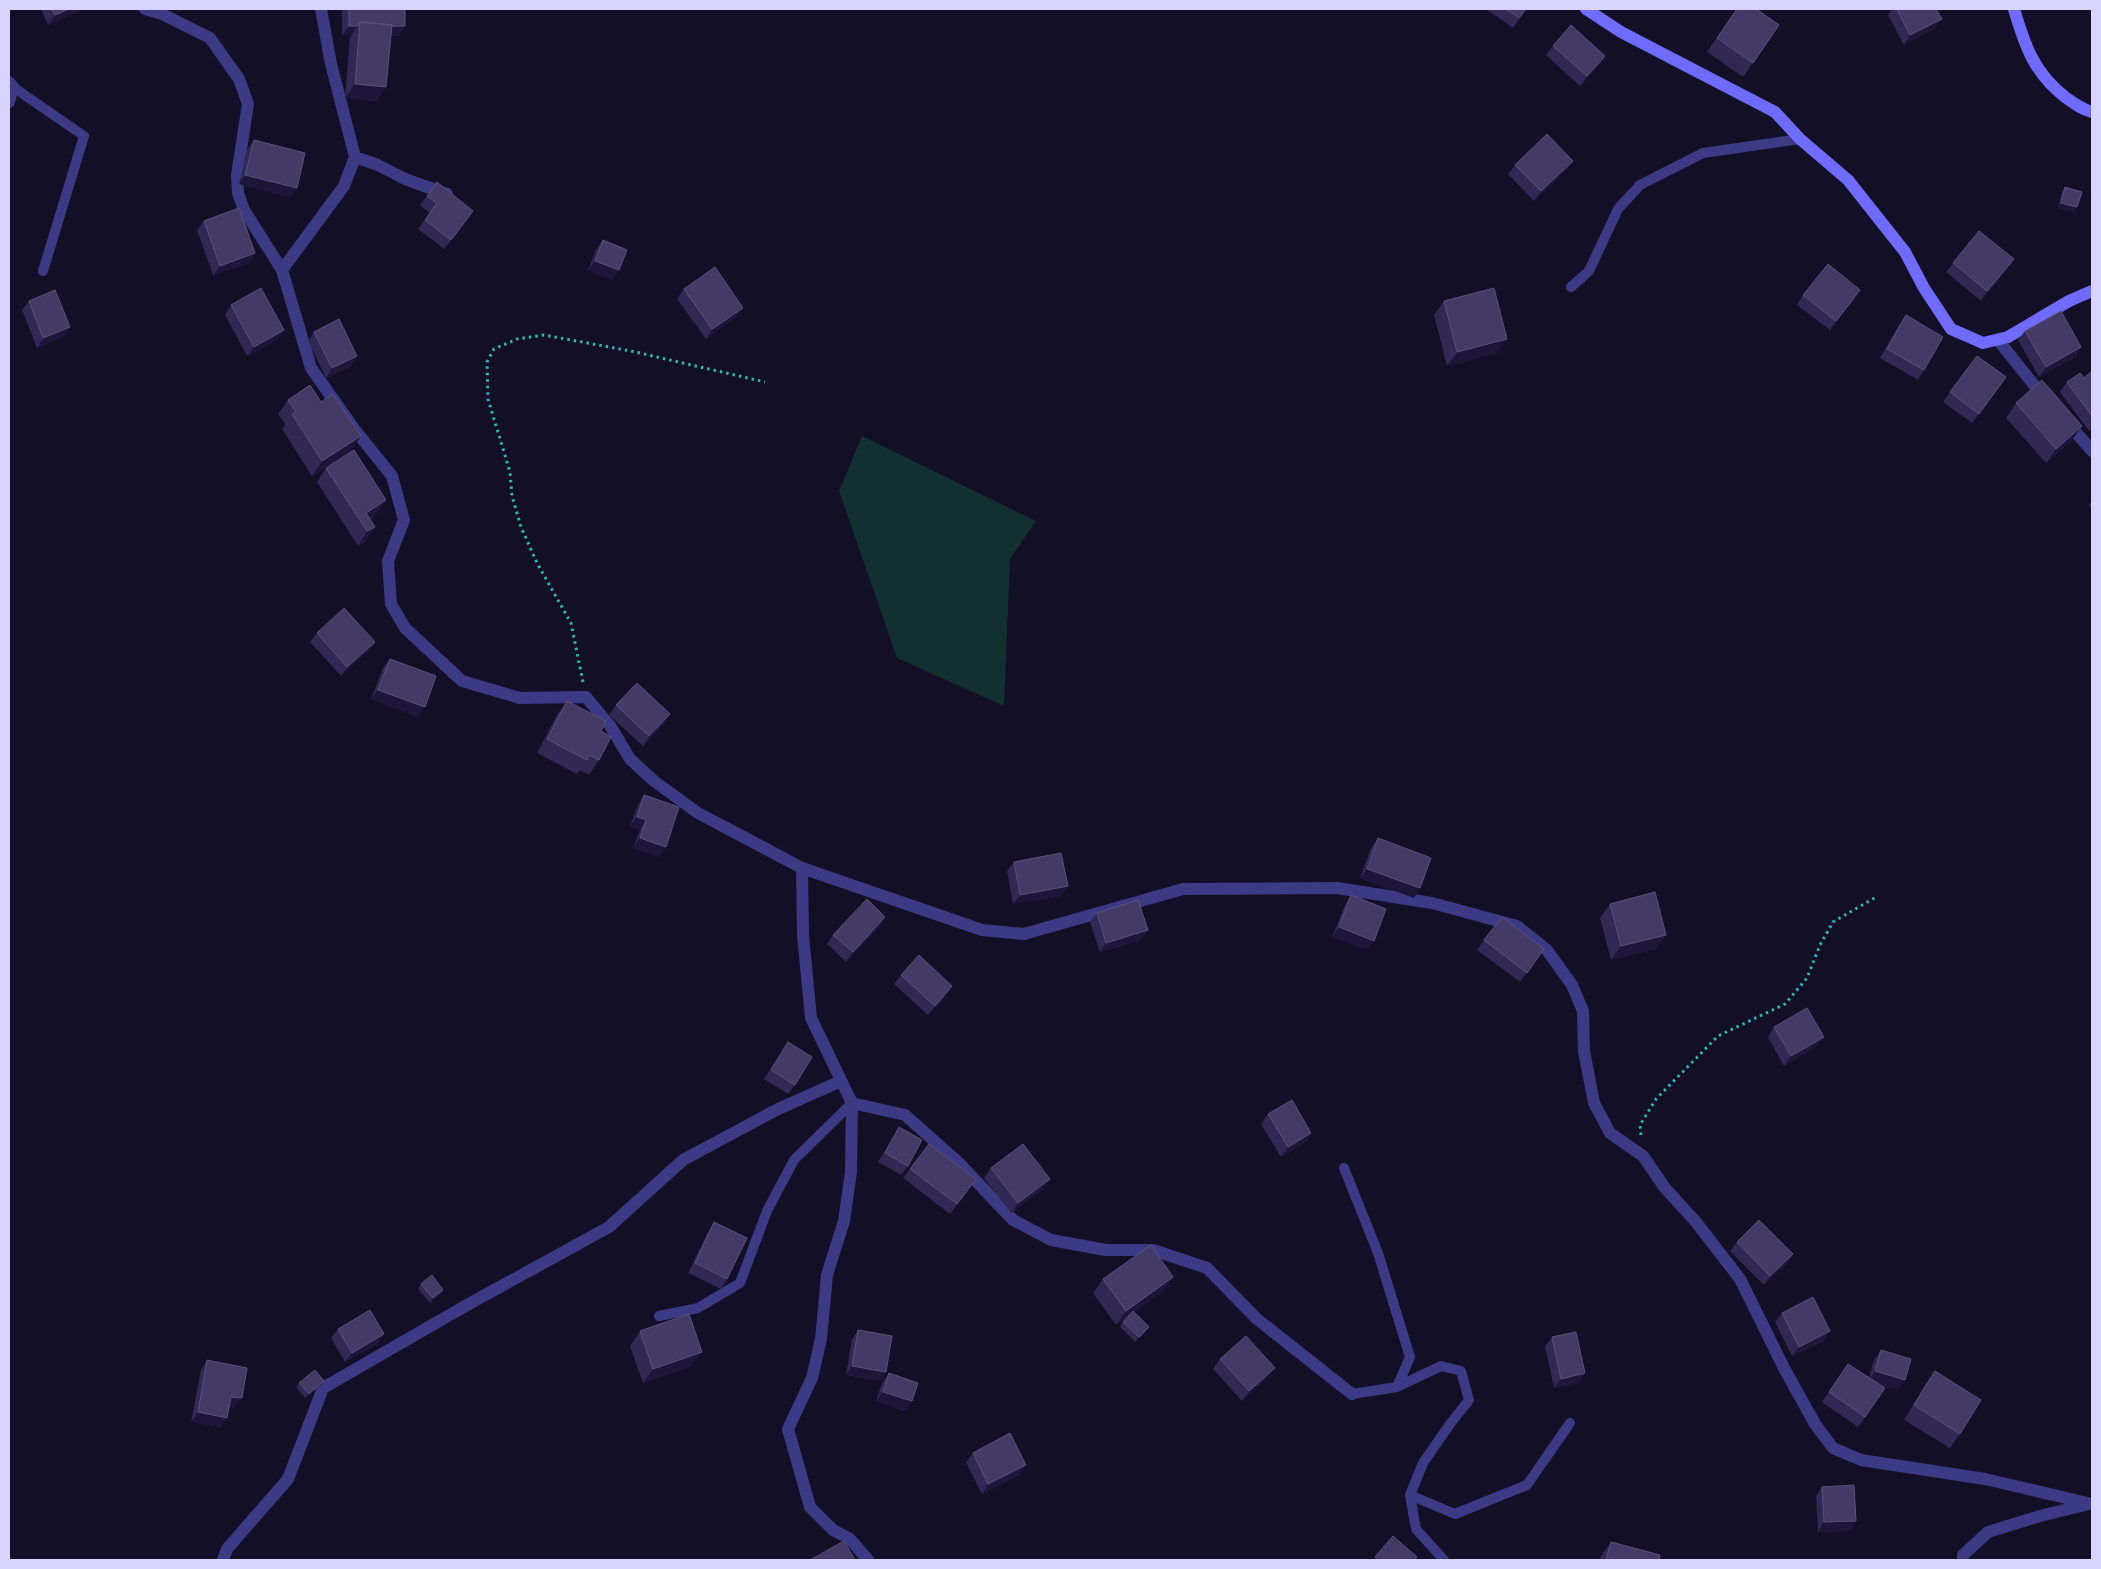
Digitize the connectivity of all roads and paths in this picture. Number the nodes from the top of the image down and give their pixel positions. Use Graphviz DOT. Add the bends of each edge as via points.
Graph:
graph roads {
  1 [pos="145,9"];
  2 [pos="321,9"];
  3 [pos="1586,9"];
  4 [pos="2014,9"];
  5 [pos="11,85"];
  6 [pos="9,102"];
  7 [pos="2092,112"];
  8 [pos="1800,139"];
  9 [pos="354,157"];
  10 [pos="454,196"];
  11 [pos="282,270"];
  12 [pos="43,271"];
  13 [pos="1571,287"];
  14 [pos="2092,291"];
  15 [pos="1998,340"];
  16 [pos="765,382"];
  17 [pos="2092,451"];
  18 [pos="586,696"];
  19 [pos="802,868"];
  20 [pos="1876,897"];
  21 [pos="842,1081"];
  22 [pos="852,1103"];
  23 [pos="1643,1156"];
  24 [pos="1344,1168"];
  25 [pos="659,1316"];
  26 [pos="1397,1387"];
  27 [pos="1352,1394"];
  28 [pos="1570,1423"];
  29 [pos="1410,1495"];
  30 [pos="2092,1504"];
  31 [pos="223,1560"];
  32 [pos="868,1560"];
  33 [pos="1444,1560"];
  34 [pos="1963,1560"];
  1 -- 11 [label="street" via="210,38 239,79 248,104 237,175 238,193 244,210"];
  2 -- 9 [label="street"];
  3 -- 8 [label="street" via="1621,32 1775,112"];
  4 -- 7 [label="street" via="2037,68 2050,85 2081,109"];
  5 -- 6 [label="street"];
  5 -- 12 [label="lane" via="84,136"];
  8 -- 13 [label="lane" via="1703,153 1640,185 1618,209 1590,271"];
  8 -- 15 [label="street" via="1848,180 1905,252 1951,329 1983,343"];
  9 -- 10 [label="street"];
  9 -- 11 [label="street" via="344,186"];
  11 -- 18 [label="street" via="311,368 392,476 404,520 388,560 391,604 405,628 462,681 520,698"];
  14 -- 15 [label="street"];
  15 -- 17 [label="street"];
  16 -- 18 [label="path" via="544,335 517,339 494,349 487,362 488,399 510,472 520,527 571,623"];
  18 -- 19 [label="street" via="630,758 654,781 698,813"];
  19 -- 21 [label="street" via="803,935 811,1018"];
  19 -- 23 [label="street" via="982,930 1024,934 1184,889 1338,888 1432,903 1516,926 1547,950 1572,984 1583,1011 1584,1051 1594,1103 1610,1133"];
  20 -- 23 [label="path" via="1833,922 1807,978 1785,1004 1718,1036 1656,1099 1640,1125"];
  21 -- 22 [label="street"];
  21 -- 31 [label="street" via="776,1110 683,1160 609,1227 323,1388 288,1479 227,1549"];
  22 -- 25 [label="lane" via="794,1160 767,1211 740,1283 698,1308"];
  22 -- 27 [label="street" via="905,1116 958,1162 1013,1220 1051,1240 1106,1250 1153,1250 1207,1268 1257,1319"];
  22 -- 32 [label="street" via="851,1172 844,1221 827,1275 821,1339 812,1378 788,1429 810,1507 833,1530 850,1539"];
  23 -- 30 [label="street" via="1664,1188 1696,1222 1740,1279 1784,1368 1815,1424 1833,1448 1861,1460 1985,1479"];
  24 -- 26 [label="lane" via="1378,1254 1410,1357"];
  26 -- 27 [label="lane"];
  26 -- 29 [label="lane" via="1441,1366 1461,1371 1469,1400 1423,1463"];
  28 -- 29 [label="lane" via="1527,1485 1455,1514"];
  29 -- 33 [label="lane" via="1416,1529"];
  30 -- 34 [label="street" via="1988,1532 1963,1555"];
}
